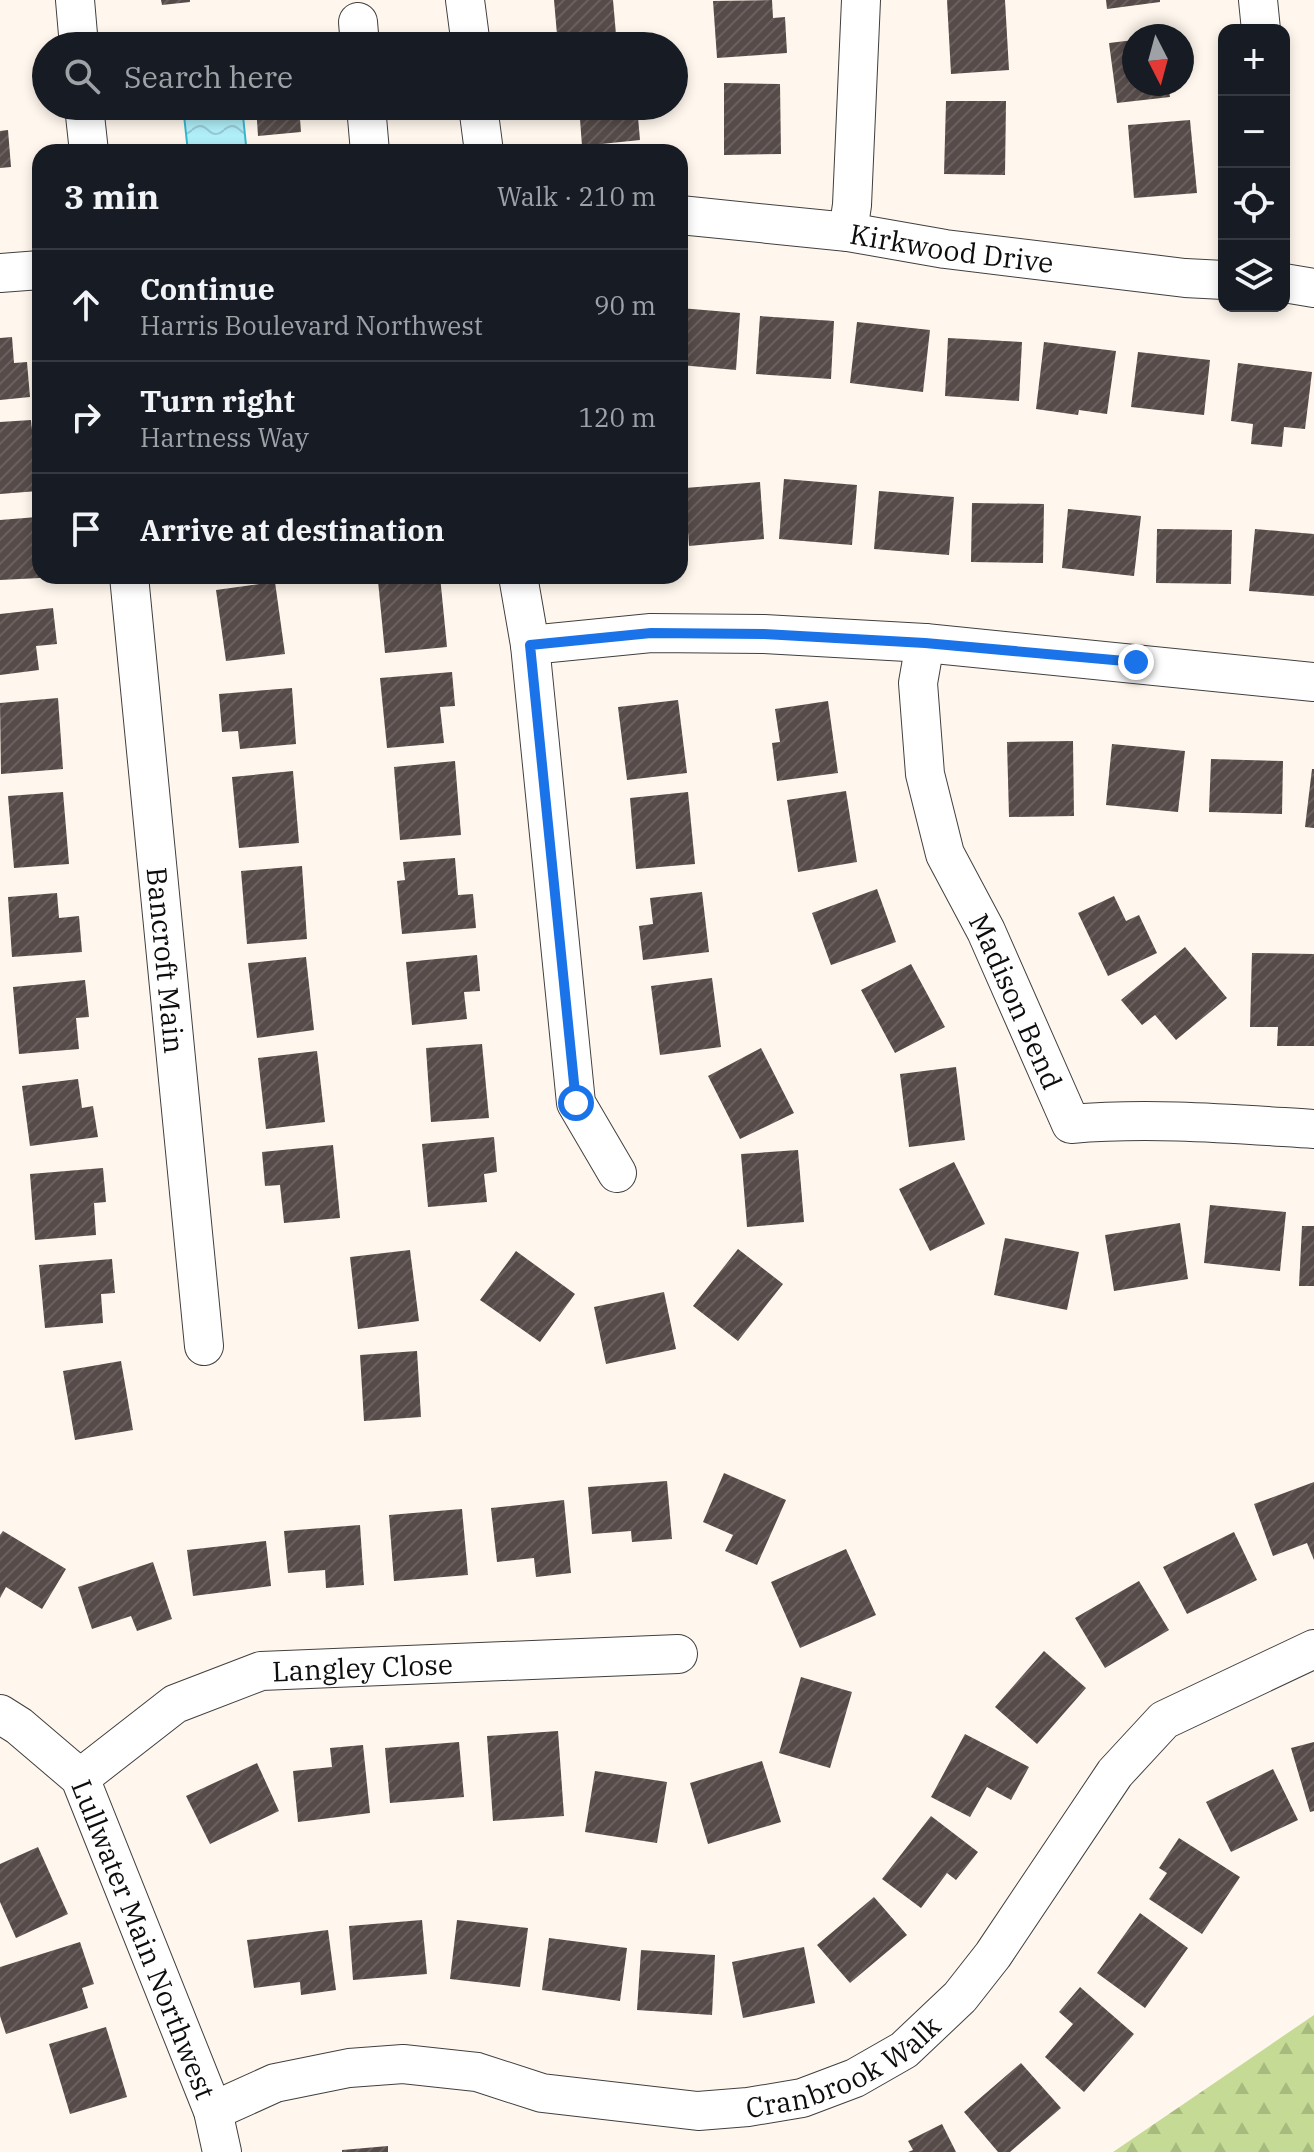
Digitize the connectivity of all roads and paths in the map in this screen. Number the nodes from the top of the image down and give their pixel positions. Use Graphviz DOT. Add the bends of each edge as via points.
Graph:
graph roads {
  1 [pos="75,0"];
  2 [pos="465,0"];
  3 [pos="861,0"];
  4 [pos="1258,0"];
  5 [pos="1260,24"];
  6 [pos="78,32"];
  7 [pos="469,32"];
  8 [pos="86,120"];
  9 [pos="367,120"];
  10 [pos="480,120"];
  11 [pos="88,144"];
  12 [pos="369,144"];
  13 [pos="483,144"];
  14 [pos="688,216"];
  15 [pos="848,232"];
  16 [pos="32,271"];
  17 [pos="0,273"];
  18 [pos="1218,280"];
  19 [pos="1290,284"];
  20 [pos="1314,288"];
  21 [pos="130,584"];
  22 [pos="519,584"];
  23 [pos="925,643"];
  24 [pos="530,645"];
  25 [pos="1314,682"];
  26 [pos="1314,1129"];
  27 [pos="617,1173"];
  28 [pos="204,1346"];
  29 [pos="1314,1649"];
  30 [pos="678,1654"];
  31 [pos="0,1714"];
  32 [pos="80,1778"];
  33 [pos="213,2111"];
  34 [pos="222,2152"];
  1 -- 6 [label="street"];
  2 -- 7 [label="street"];
  3 -- 15 [label="street"];
  4 -- 5 [label="street"];
  8 -- 11 [label="street"];
  9 -- 12 [label="street"];
  10 -- 13 [label="street"];
  14 -- 15 [label="street, Kirkwood Drive"];
  15 -- 18 [label="street, Kirkwood Drive" via="945,249"];
  16 -- 17 [label="street"];
  19 -- 20 [label="street"];
  21 -- 28 [label="street, Bancroft Main"];
  22 -- 24 [label="street"];
  23 -- 24 [label="street" via="651,633"];
  23 -- 25 [label="street"];
  23 -- 26 [label="street, Madison Bend" via="918,683 925,774 945,854 986,931 1071,1124 1202,1122"];
  24 -- 27 [label="street" via="576,1103"];
  29 -- 33 [label="street, Cranbrook Walk" via="1164,1720 1115,1773 960,1997 904,2050 855,2078 802,2098 698,2111 542,2093 477,2072 403,2064 275,2083"];
  30 -- 32 [label="street, Langley Close" via="261,1671 175,1704"];
  31 -- 32 [label="street, Lullwater Main Northwest"];
  32 -- 33 [label="street, Lullwater Main Northwest"];
  33 -- 34 [label="street, Lullwater Main Northwest"];
}
